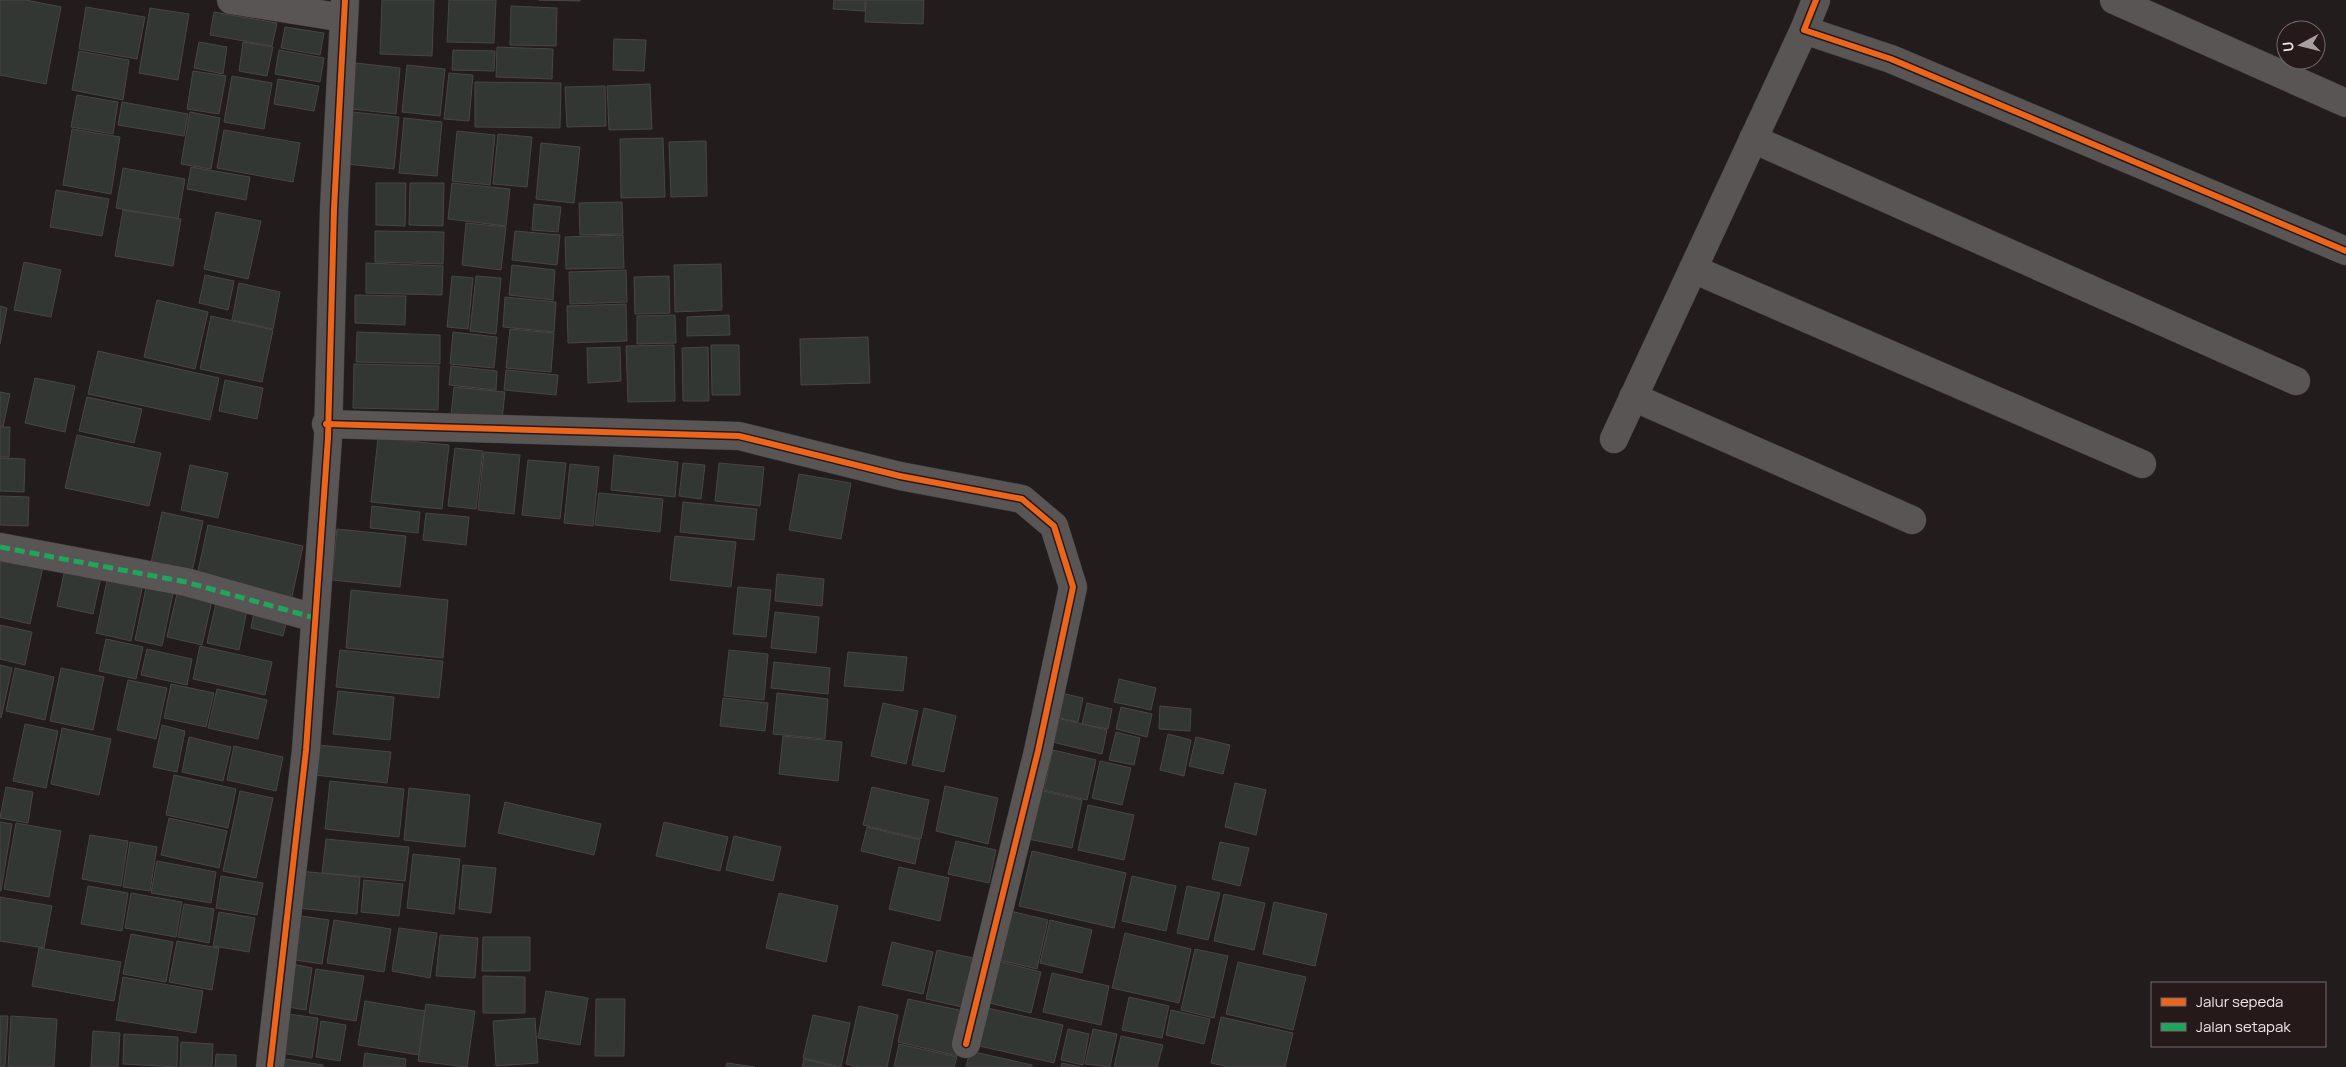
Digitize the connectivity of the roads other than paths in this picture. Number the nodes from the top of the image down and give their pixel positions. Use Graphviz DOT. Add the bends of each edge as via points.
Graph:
graph roads {
  1 [pos="231,0"];
  2 [pos="1816,0"];
  3 [pos="2114,0"];
  4 [pos="345,9"];
  5 [pos="1804,30"];
  6 [pos="2346,103"];
  7 [pos="1753,139"];
  8 [pos="2346,251"];
  9 [pos="1693,269"];
  10 [pos="2296,381"];
  11 [pos="1634,396"];
  12 [pos="326,424"];
  13 [pos="1614,439"];
  14 [pos="2142,464"];
  15 [pos="1912,520"];
  16 [pos="0,547"];
  17 [pos="315,618"];
  18 [pos="966,1044"];
  19 [pos="270,1067"];
  1 -- 4 [label="street"];
  2 -- 5 [label="street"];
  3 -- 6 [label="street"];
  4 -- 12 [label="street"];
  5 -- 7 [label="street"];
  5 -- 8 [label="street" via="1892,59"];
  7 -- 9 [label="street"];
  7 -- 10 [label="street"];
  9 -- 11 [label="street"];
  9 -- 14 [label="street"];
  11 -- 13 [label="street"];
  11 -- 15 [label="street"];
  12 -- 17 [label="street" via="328,438"];
  12 -- 18 [label="street" via="739,436 900,476 1022,499 1054,526 1073,586 1038,751"];
  16 -- 17 [label="street" via="186,582"];
  17 -- 19 [label="street" via="306,750"];
}
